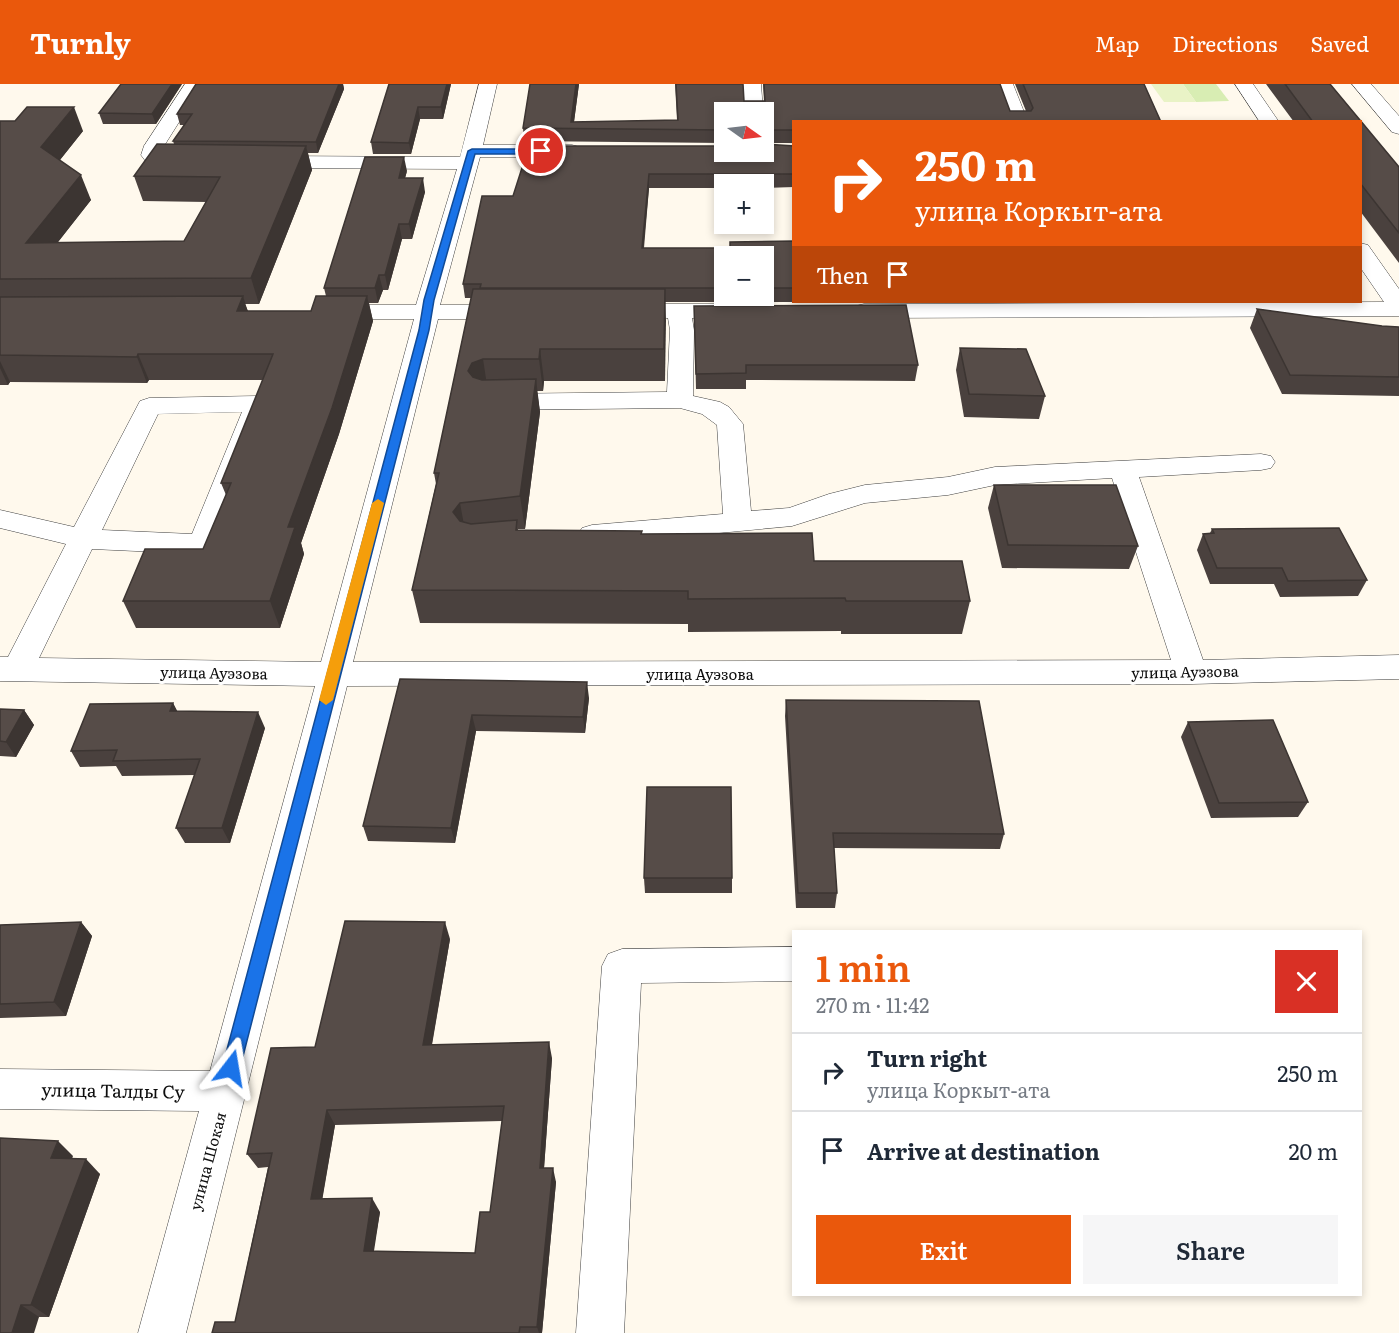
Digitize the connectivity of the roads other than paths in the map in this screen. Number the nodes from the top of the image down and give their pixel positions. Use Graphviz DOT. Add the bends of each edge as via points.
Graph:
graph roads {
  1 [pos="194,84"];
  2 [pos="488,84"];
  3 [pos="752,84"];
  4 [pos="1004,84"];
  5 [pos="1244,84"];
  6 [pos="1361,84"];
  7 [pos="753,102"];
  8 [pos="1018,120"];
  9 [pos="1269,120"];
  10 [pos="1399,128"];
  11 [pos="587,151"];
  12 [pos="470,157"];
  13 [pos="214,162"];
  14 [pos="248,162"];
  15 [pos="1362,253"];
  16 [pos="1399,307"];
  17 [pos="599,311"];
  18 [pos="679,311"];
  19 [pos="763,311"];
  20 [pos="847,311"];
  21 [pos="300,312"];
  22 [pos="427,312"];
  23 [pos="530,312"];
  24 [pos="680,400"];
  25 [pos="488,402"];
  26 [pos="1262,462"];
  27 [pos="1122,468"];
  28 [pos="0,519"];
  29 [pos="738,521"];
  30 [pos="568,537"];
  31 [pos="83,539"];
  32 [pos="1399,667"];
  33 [pos="9,669"];
  34 [pos="1191,672"];
  35 [pos="332,674"];
  36 [pos="792,964"];
  37 [pos="0,1089"];
  38 [pos="225,1092"];
  39 [pos="162,1333"];
  40 [pos="600,1333"];
  1 -- 13 [label="street" via="152,155 154,159 169,161"];
  2 -- 12 [label="street, улица Шокая"];
  3 -- 7 [label="street"];
  4 -- 8 [label="street"];
  5 -- 9 [label="street"];
  6 -- 10 [label="street"];
  11 -- 12 [label="street"];
  12 -- 14 [label="street"];
  12 -- 22 [label="street, улица Шокая"];
  15 -- 16 [label="street"];
  16 -- 20 [label="street"];
  17 -- 18 [label="street"];
  18 -- 19 [label="street"];
  18 -- 24 [label="street"];
  21 -- 22 [label="street"];
  22 -- 23 [label="street"];
  22 -- 35 [label="street, улица Шокая"];
  24 -- 25 [label="street"];
  24 -- 29 [label="street" via="711,408 730,424"];
  26 -- 27 [label="street"];
  27 -- 29 [label="street" via="995,476 948,486 865,494 792,517"];
  27 -- 34 [label="street"];
  28 -- 31 [label="street"];
  29 -- 30 [label="street"];
  31 -- 31 [label="street" via="149,406 258,404 202,544"];
  31 -- 33 [label="street"];
  32 -- 34 [label="street, улица Ауэзова"];
  33 -- 35 [label="street, улица Ауэзова"];
  34 -- 35 [label="street, улица Ауэзова"];
  35 -- 38 [label="street, улица Шокая"];
  36 -- 40 [label="street" via="622,966"];
  37 -- 38 [label="street, улица Талды Су"];
  38 -- 39 [label="street, улица Шокая"];
}
